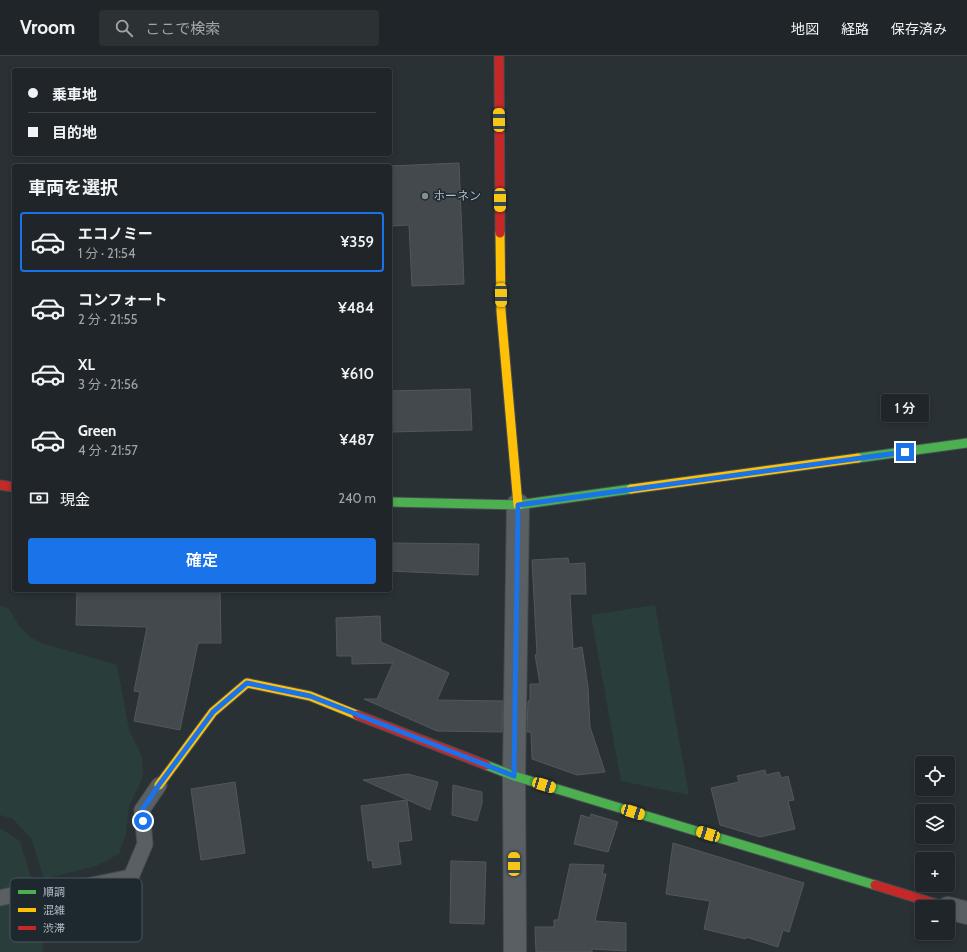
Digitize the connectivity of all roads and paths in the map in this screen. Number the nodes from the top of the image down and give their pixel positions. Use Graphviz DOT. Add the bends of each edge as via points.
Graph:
graph roads {
  1 [pos="498,56"];
  2 [pos="967,443"];
  3 [pos="0,485"];
  4 [pos="12,486"];
  5 [pos="392,502"];
  6 [pos="518,505"];
  7 [pos="514,776"];
  8 [pos="159,785"];
  9 [pos="126,878"];
  10 [pos="10,896"];
  11 [pos="0,898"];
  12 [pos="924,900"];
  13 [pos="955,909"];
  14 [pos="967,913"];
  15 [pos="515,952"];
  1 -- 6 [label="street" via="501,311"];
  2 -- 6 [label="street"];
  3 -- 4 [label="street"];
  5 -- 6 [label="street"];
  6 -- 7 [label="street"];
  7 -- 8 [label="street" via="310,696 247,683 213,712"];
  7 -- 12 [label="street"];
  7 -- 15 [label="street"];
  8 -- 9 [label="lane" via="142,810 145,844 131,877"];
  10 -- 11 [label="lane"];
  13 -- 14 [label="street"];
}
